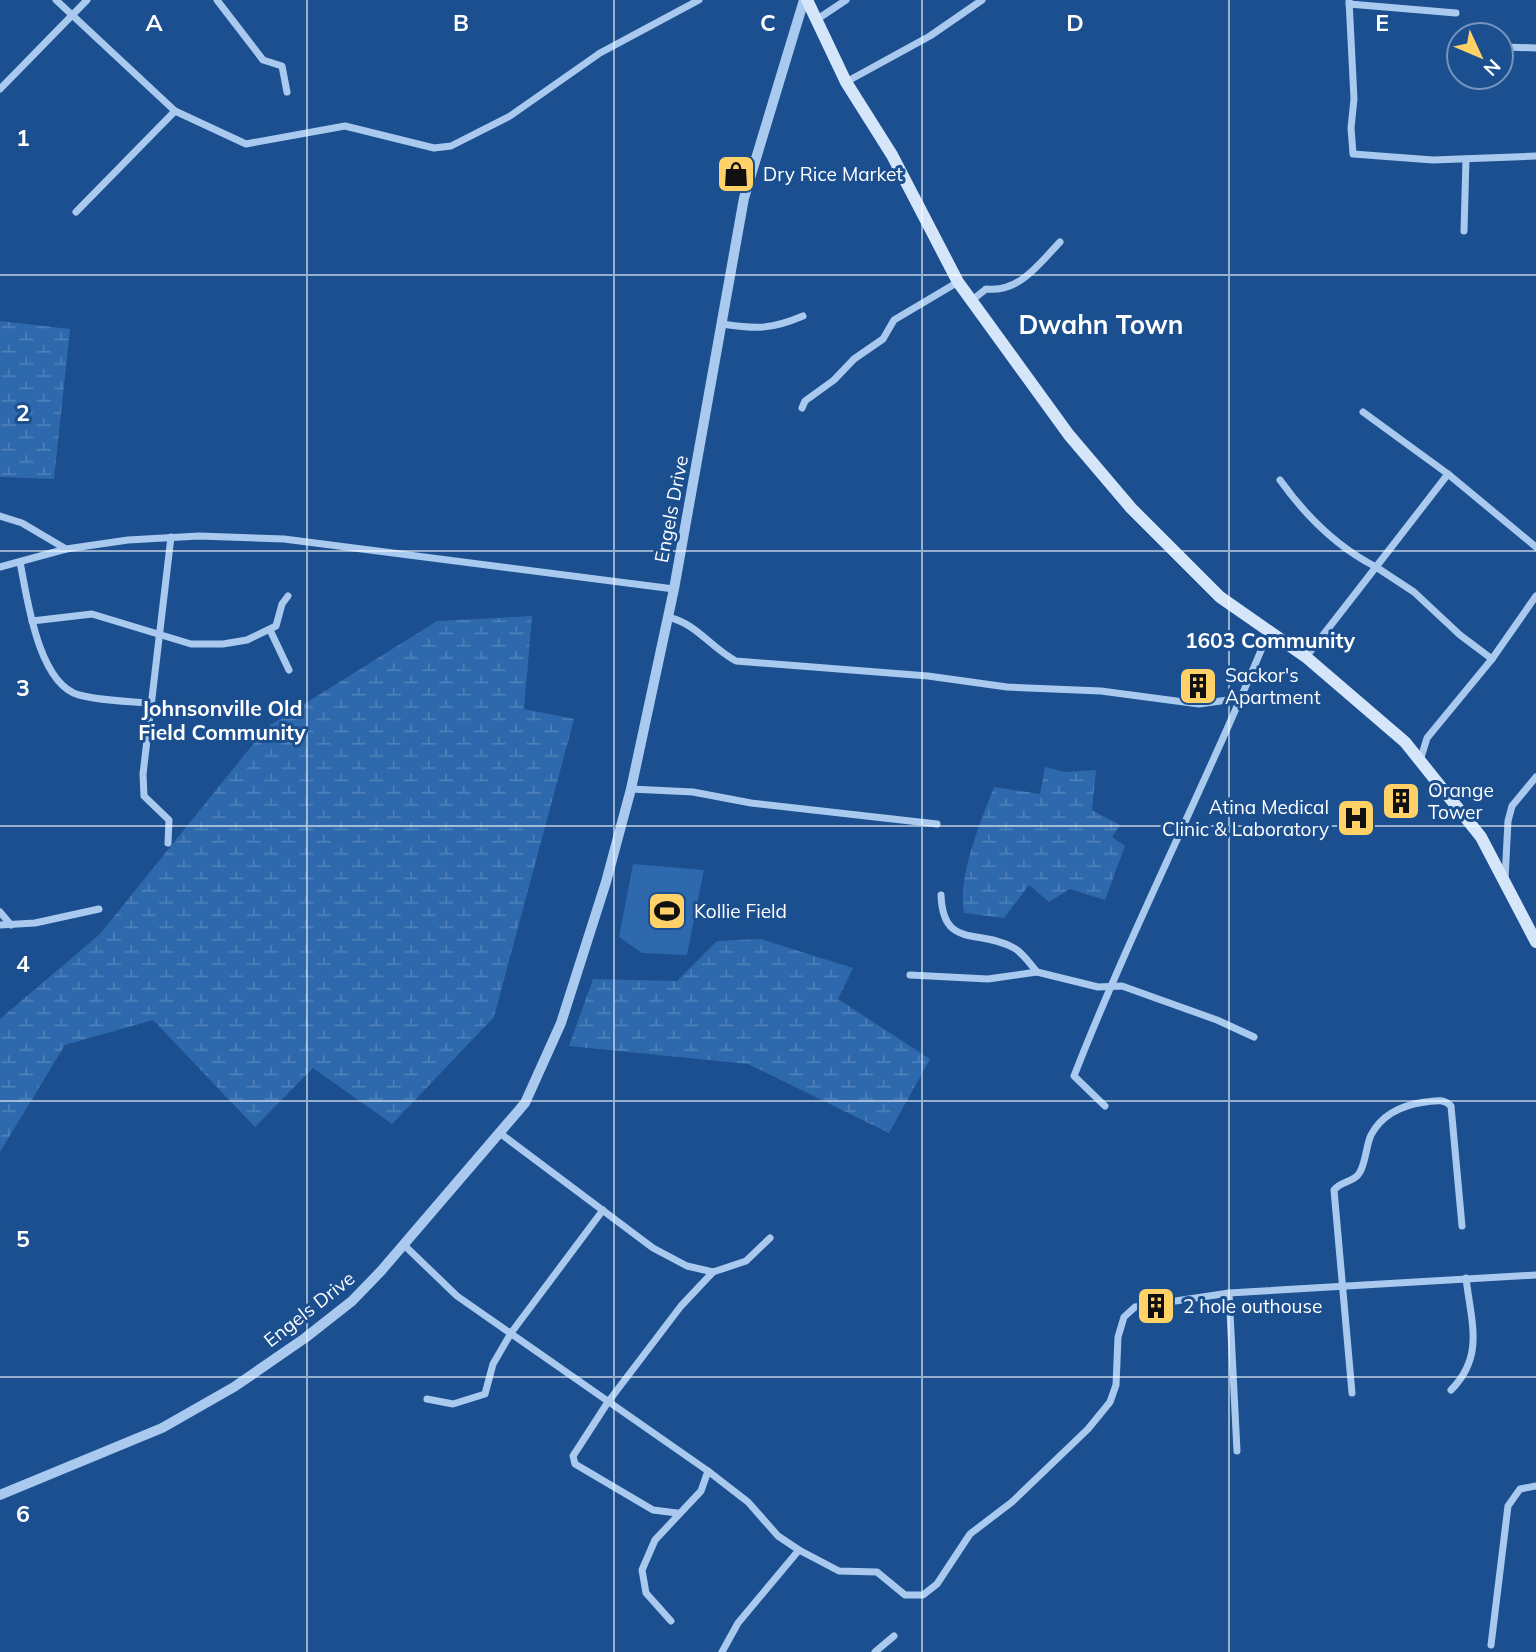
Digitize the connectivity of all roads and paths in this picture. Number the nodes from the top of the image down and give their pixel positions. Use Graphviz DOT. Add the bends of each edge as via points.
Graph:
graph roads {
  1 [pos="56,0"];
  2 [pos="86,0"];
  3 [pos="217,0"];
  4 [pos="699,0"];
  5 [pos="805,0"];
  6 [pos="846,0"];
  7 [pos="982,0"];
  8 [pos="1349,2"];
  9 [pos="1456,13"];
  10 [pos="74,14"];
  11 [pos="816,20"];
  12 [pos="1515,47"];
  13 [pos="1536,48"];
  14 [pos="846,82"];
  15 [pos="0,89"];
  16 [pos="287,92"];
  17 [pos="176,111"];
  18 [pos="1536,156"];
  19 [pos="1466,159"];
  20 [pos="76,212"];
  21 [pos="1464,231"];
  22 [pos="1060,242"];
  23 [pos="958,282"];
  24 [pos="971,301"];
  25 [pos="803,316"];
  26 [pos="722,324"];
  27 [pos="802,408"];
  28 [pos="1363,412"];
  29 [pos="1448,474"];
  30 [pos="1280,480"];
  31 [pos="0,516"];
  32 [pos="171,537"];
  33 [pos="1536,547"];
  34 [pos="66,549"];
  35 [pos="20,562"];
  36 [pos="0,567"];
  37 [pos="1376,567"];
  38 [pos="674,589"];
  39 [pos="1536,596"];
  40 [pos="288,597"];
  41 [pos="667,617"];
  42 [pos="32,621"];
  43 [pos="270,630"];
  44 [pos="1269,630"];
  45 [pos="159,634"];
  46 [pos="1306,657"];
  47 [pos="1492,659"];
  48 [pos="289,670"];
  49 [pos="1242,698"];
  50 [pos="149,703"];
  51 [pos="1420,761"];
  52 [pos="1536,777"];
  53 [pos="631,789"];
  54 [pos="937,824"];
  55 [pos="168,843"];
  56 [pos="1505,880"];
  57 [pos="941,895"];
  58 [pos="99,909"];
  59 [pos="0,912"];
  60 [pos="0,925"];
  61 [pos="10,925"];
  62 [pos="1536,942"];
  63 [pos="1037,972"];
  64 [pos="910,975"];
  65 [pos="1109,987"];
  66 [pos="1254,1037"];
  67 [pos="1105,1106"];
  68 [pos="501,1134"];
  69 [pos="603,1210"];
  70 [pos="1462,1226"];
  71 [pos="770,1238"];
  72 [pos="404,1245"];
  73 [pos="713,1272"];
  74 [pos="1536,1275"];
  75 [pos="1466,1278"];
  76 [pos="1342,1287"];
  77 [pos="1229,1293"];
  78 [pos="511,1333"];
  79 [pos="1451,1390"];
  80 [pos="1352,1393"];
  81 [pos="427,1399"];
  82 [pos="608,1402"];
  83 [pos="1237,1451"];
  84 [pos="708,1471"];
  85 [pos="1536,1486"];
  86 [pos="0,1495"];
  87 [pos="677,1513"];
  88 [pos="799,1549"];
  89 [pos="671,1621"];
  90 [pos="894,1636"];
  91 [pos="1491,1645"];
  92 [pos="722,1652"];
  93 [pos="875,1652"];
  1 -- 10 [label="street"];
  2 -- 10 [label="street"];
  3 -- 16 [label="street" via="263,60 282,66"];
  4 -- 17 [label="street" via="600,53 510,116 451,146 434,148 345,126 246,144"];
  5 -- 11 [label="main road"];
  5 -- 26 [label="street, Engels Drive" via="744,198"];
  6 -- 11 [label="street"];
  7 -- 14 [label="street" via="930,36"];
  8 -- 9 [label="street"];
  8 -- 19 [label="street" via="1353,154"];
  10 -- 15 [label="street"];
  10 -- 17 [label="street"];
  11 -- 14 [label="main road"];
  12 -- 13 [label="street"];
  14 -- 23 [label="main road" via="892,155"];
  17 -- 20 [label="street"];
  18 -- 19 [label="street"];
  19 -- 21 [label="street"];
  22 -- 24 [label="street" via="1035,270 1012,286 986,289"];
  23 -- 24 [label="main road"];
  23 -- 27 [label="street" via="894,320 873,348 854,359"];
  24 -- 44 [label="main road" via="1069,435 1131,508 1220,597"];
  25 -- 26 [label="street" via="758,330"];
  26 -- 38 [label="street, Engels Drive"];
  28 -- 29 [label="street"];
  29 -- 33 [label="street"];
  29 -- 37 [label="street"];
  30 -- 37 [label="street" via="1300,507 1343,548"];
  31 -- 34 [label="street" via="22,523"];
  32 -- 34 [label="street"];
  32 -- 38 [label="street" via="284,539"];
  32 -- 45 [label="street"];
  34 -- 35 [label="street"];
  35 -- 36 [label="street"];
  35 -- 42 [label="street"];
  37 -- 46 [label="street"];
  37 -- 47 [label="street" via="1414,592"];
  38 -- 41 [label="street, Engels Drive"];
  39 -- 47 [label="street"];
  40 -- 43 [label="street"];
  41 -- 49 [label="street" via="682,620 736,661 1007,687 1101,691 1199,704"];
  41 -- 53 [label="street, Engels Drive"];
  42 -- 45 [label="street" via="92,614"];
  42 -- 50 [label="street" via="47,662 64,686 78,695"];
  43 -- 45 [label="street" via="223,644 191,644"];
  43 -- 48 [label="street"];
  44 -- 46 [label="main road"];
  44 -- 49 [label="street"];
  45 -- 50 [label="street"];
  46 -- 51 [label="main road" via="1405,742"];
  47 -- 51 [label="street" via="1427,738"];
  49 -- 65 [label="street"];
  50 -- 55 [label="street" via="145,796 169,820"];
  51 -- 56 [label="main road" via="1481,837"];
  52 -- 56 [label="street" via="1512,806"];
  53 -- 54 [label="street" via="693,792"];
  53 -- 68 [label="street, Engels Drive" via="561,1023 525,1103"];
  56 -- 62 [label="main road"];
  57 -- 63 [label="street" via="947,925 1014,948"];
  58 -- 61 [label="street"];
  59 -- 61 [label="street"];
  60 -- 61 [label="street"];
  63 -- 64 [label="street" via="988,979"];
  63 -- 65 [label="street"];
  65 -- 66 [label="street" via="1145,992"];
  65 -- 67 [label="street" via="1074,1076"];
  68 -- 69 [label="street"];
  68 -- 72 [label="street, Engels Drive"];
  69 -- 73 [label="street" via="653,1248 687,1266"];
  69 -- 78 [label="street"];
  70 -- 76 [label="street" via="1451,1106 1441,1100 1392,1111 1372,1133 1356,1178 1334,1190"];
  71 -- 73 [label="street" via="746,1261"];
  72 -- 78 [label="street" via="457,1296"];
  72 -- 86 [label="street, Engels Drive" via="352,1301 234,1387 162,1428"];
  73 -- 82 [label="street" via="681,1306"];
  74 -- 75 [label="street"];
  75 -- 76 [label="street"];
  75 -- 79 [label="street" via="1474,1349 1466,1375"];
  76 -- 77 [label="street"];
  76 -- 80 [label="street"];
  77 -- 83 [label="street"];
  77 -- 88 [label="street" via="1143,1304 1124,1317 1110,1402 1012,1502 970,1534 937,1584 923,1595 905,1595 877,1572 839,1571"];
  78 -- 81 [label="street" via="493,1364 485,1394 453,1404"];
  78 -- 82 [label="street"];
  82 -- 84 [label="street"];
  82 -- 87 [label="street" via="573,1456 575,1464 653,1510"];
  84 -- 87 [label="street" via="701,1491"];
  84 -- 88 [label="street" via="748,1502 778,1536"];
  85 -- 91 [label="street" via="1520,1489 1508,1506"];
  87 -- 89 [label="street" via="655,1540 642,1570 646,1593"];
  88 -- 92 [label="street" via="738,1623"];
  90 -- 93 [label="street"];
}
